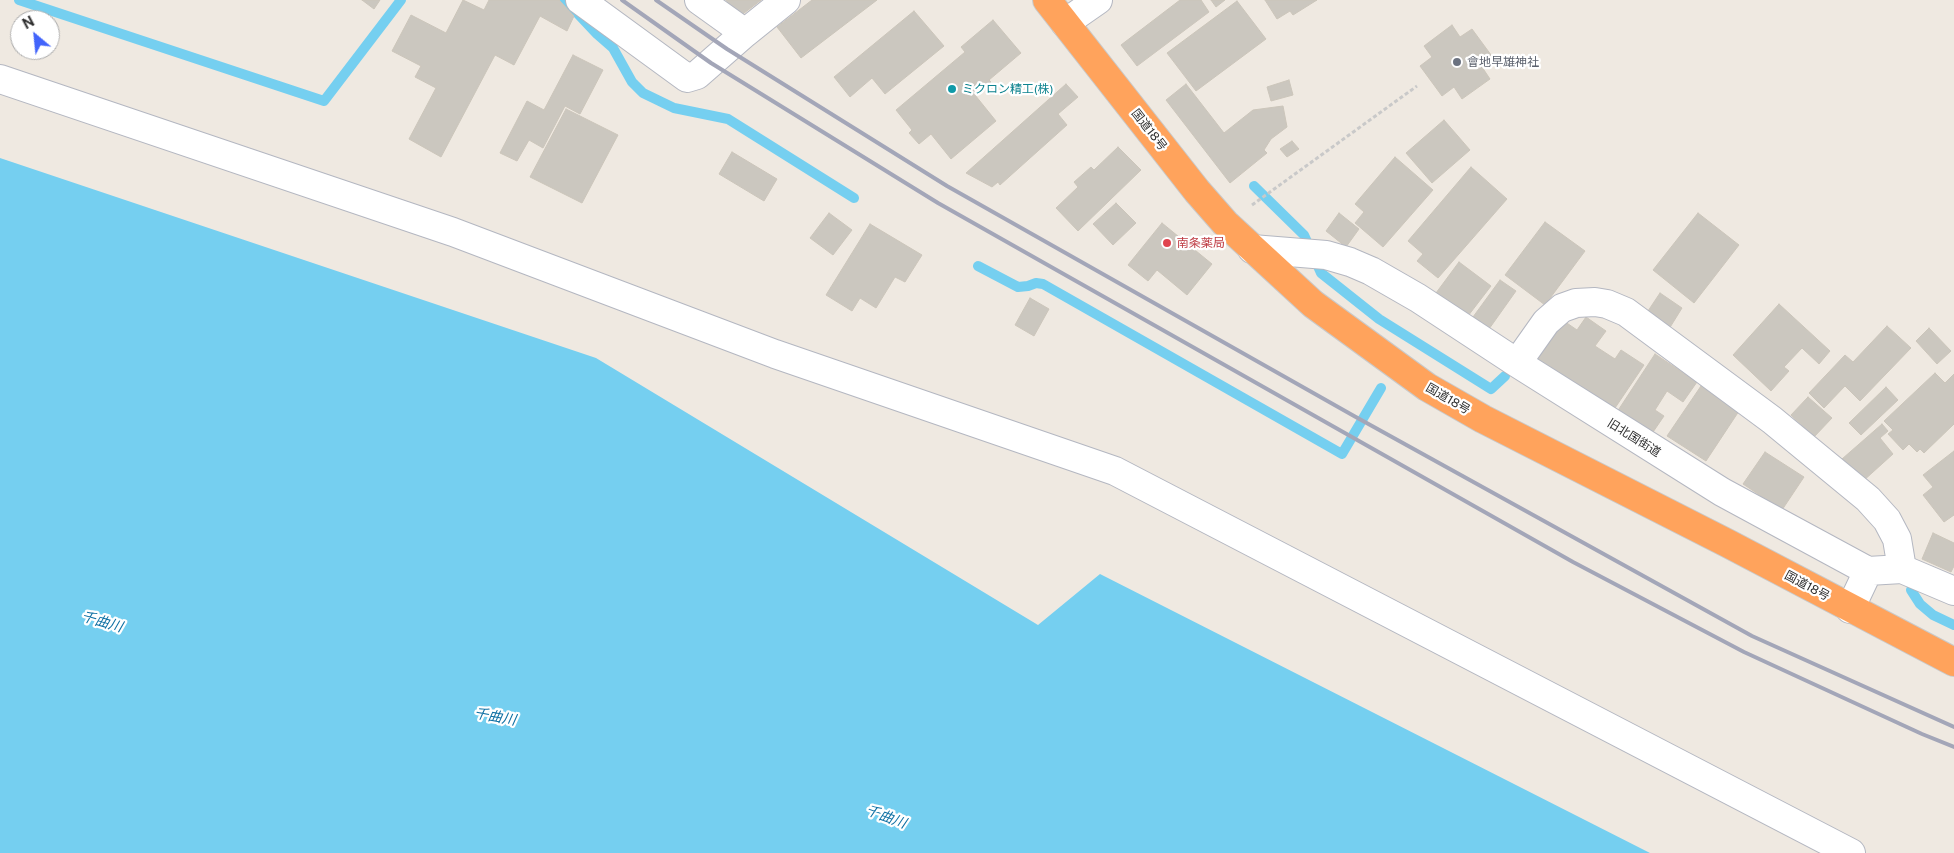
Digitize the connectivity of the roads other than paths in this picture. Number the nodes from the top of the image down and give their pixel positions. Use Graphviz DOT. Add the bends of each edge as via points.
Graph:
graph roads {
  1 [pos="580,0"];
  2 [pos="699,0"];
  3 [pos="786,0"];
  4 [pos="1048,0"];
  5 [pos="1098,0"];
  6 [pos="1065,23"];
  7 [pos="745,33"];
  8 [pos="0,79"];
  9 [pos="1252,249"];
  10 [pos="1517,363"];
  11 [pos="1902,569"];
  12 [pos="1868,571"];
  13 [pos="1954,591"];
  14 [pos="1850,609"];
  15 [pos="1954,662"];
  16 [pos="1851,853"];
  1 -- 7 [label="street" via="687,78 698,75"];
  2 -- 7 [label="street"];
  3 -- 7 [label="street"];
  4 -- 6 [label="highway, 国道18号"];
  5 -- 6 [label="street"];
  6 -- 9 [label="highway, 国道18号" via="1197,191"];
  8 -- 16 [label="street" via="453,232 775,354 1115,471"];
  9 -- 10 [label="street, 旧北国街道" via="1313,254 1350,262 1418,298"];
  9 -- 14 [label="highway, 国道18号" via="1313,304 1427,387 1482,419"];
  10 -- 11 [label="street" via="1546,322 1562,308 1595,302 1626,312 1772,420 1868,499 1888,520 1897,539"];
  10 -- 12 [label="street, 旧北国街道" via="1722,492"];
  11 -- 12 [label="street"];
  11 -- 13 [label="street"];
  12 -- 14 [label="street"];
  14 -- 15 [label="highway, 国道18号"];
}
